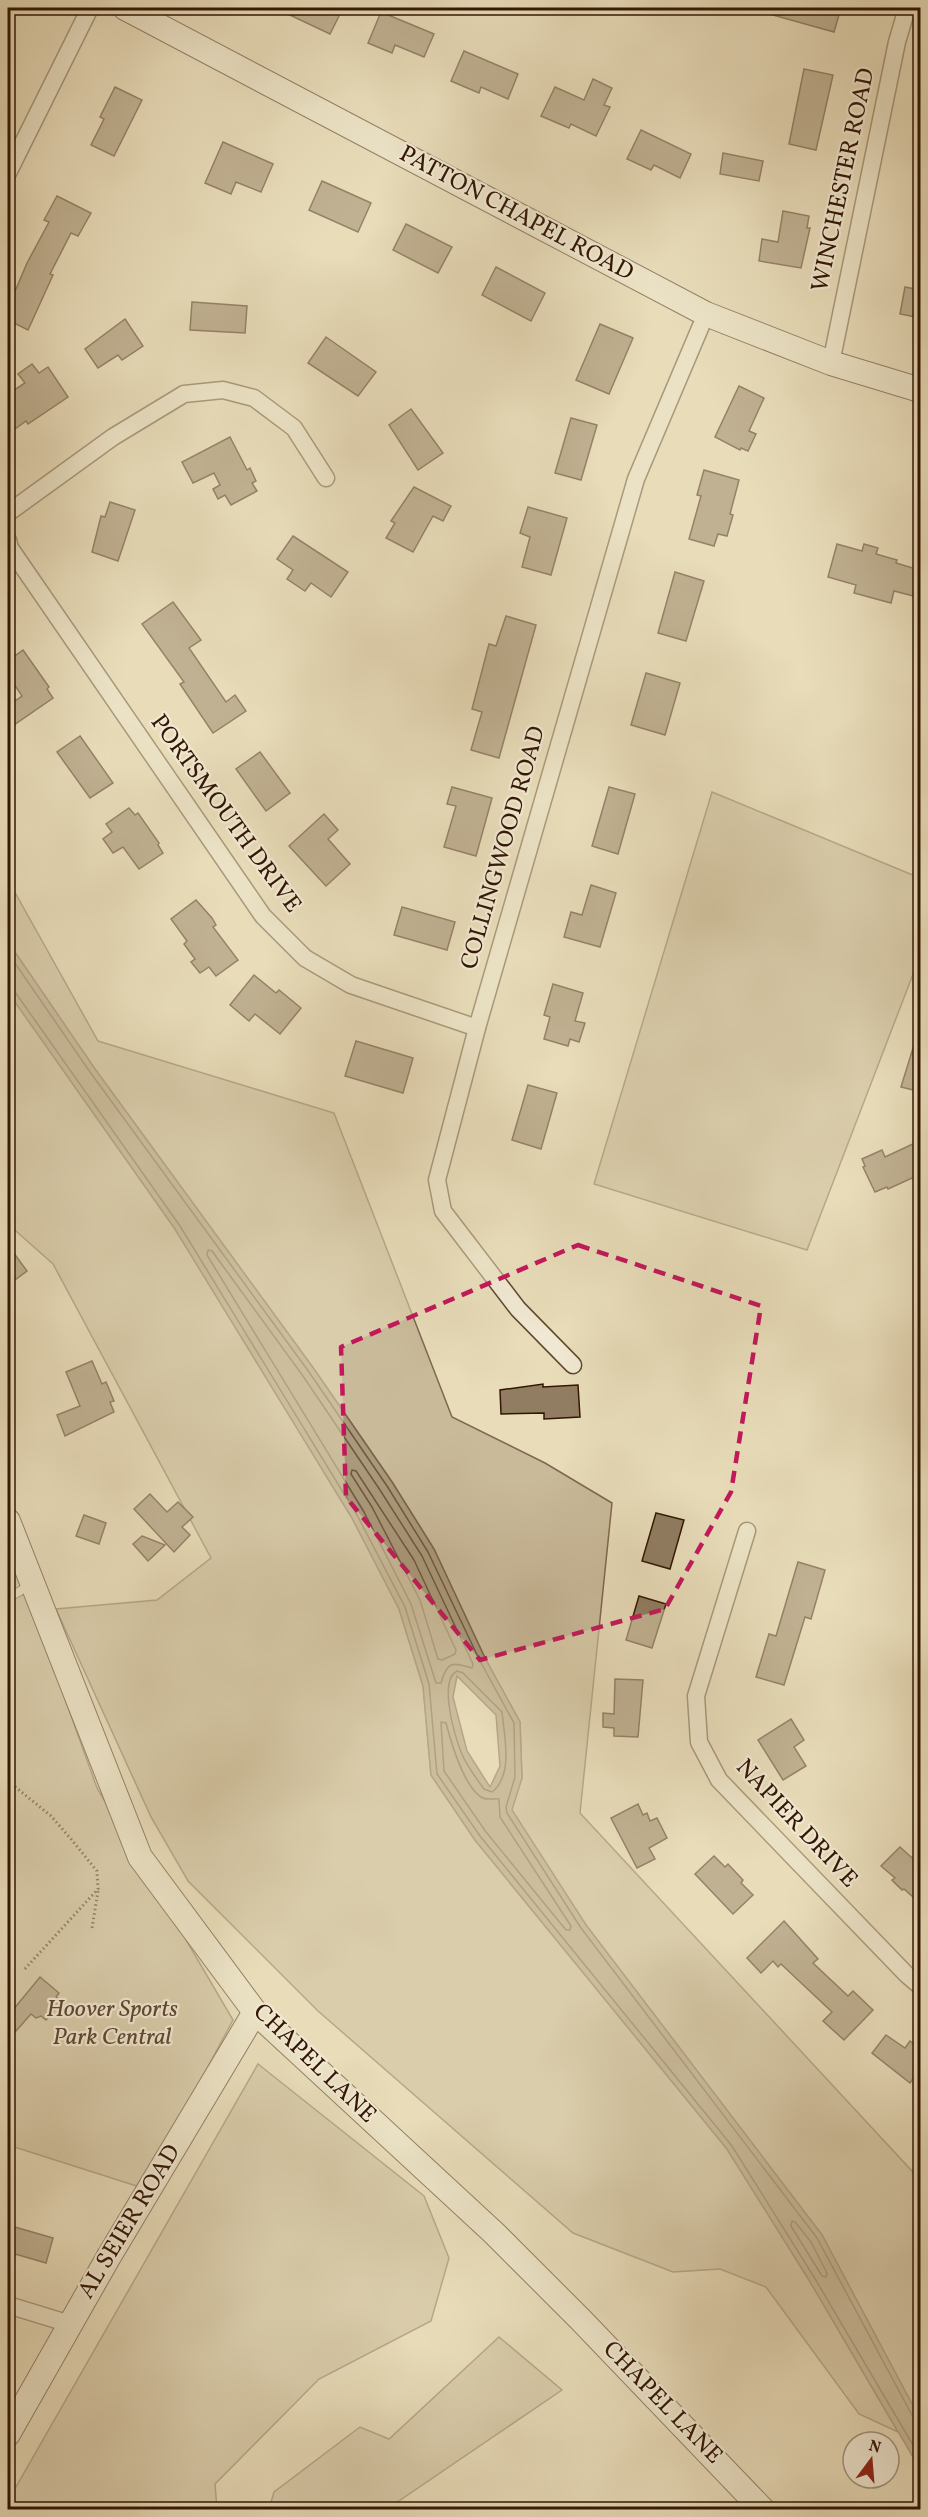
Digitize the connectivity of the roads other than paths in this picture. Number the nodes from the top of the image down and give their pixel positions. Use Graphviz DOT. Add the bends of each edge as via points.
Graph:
graph roads {
  1 [pos="90,8"];
  2 [pos="125,8"];
  3 [pos="906,8"];
  4 [pos="8,172"];
  5 [pos="706,314"];
  6 [pos="831,363"];
  7 [pos="921,390"];
  8 [pos="326,478"];
  9 [pos="8,513"];
  10 [pos="8,540"];
  11 [pos="477,1028"];
  12 [pos="573,1365"];
  13 [pos="8,1521"];
  14 [pos="747,1531"];
  15 [pos="32,1584"];
  16 [pos="8,1598"];
  17 [pos="921,1986"];
  18 [pos="255,2012"];
  19 [pos="8,2305"];
  20 [pos="70,2324"];
  21 [pos="8,2434"];
  22 [pos="763,2510"];
  1 -- 4 [label="street"];
  2 -- 5 [label="street, PATTON CHAPEL ROAD"];
  3 -- 6 [label="street, WINCHESTER ROAD"];
  5 -- 6 [label="street, PATTON CHAPEL ROAD"];
  5 -- 11 [label="street, COLLINGWOOD ROAD" via="636,479"];
  6 -- 7 [label="street, PATTON CHAPEL ROAD"];
  8 -- 9 [label="street" via="294,428 254,398 223,390 184,394 113,438"];
  10 -- 11 [label="street, PORTSMOUTH DRIVE" via="263,916 305,958 351,985"];
  11 -- 12 [label="street, COLLINGWOOD ROAD" via="436,1180 443,1211 518,1309"];
  13 -- 15 [label="street, CHAPEL LANE"];
  14 -- 17 [label="street, NAPIER DRIVE" via="696,1696 699,1743 719,1780"];
  15 -- 16 [label="lane"];
  15 -- 18 [label="street, CHAPEL LANE" via="140,1857"];
  18 -- 20 [label="street, AL SEIER ROAD"];
  18 -- 22 [label="street, CHAPEL LANE" via="494,2232"];
  19 -- 20 [label="street"];
  20 -- 21 [label="street, AL SEIER ROAD"];
}
